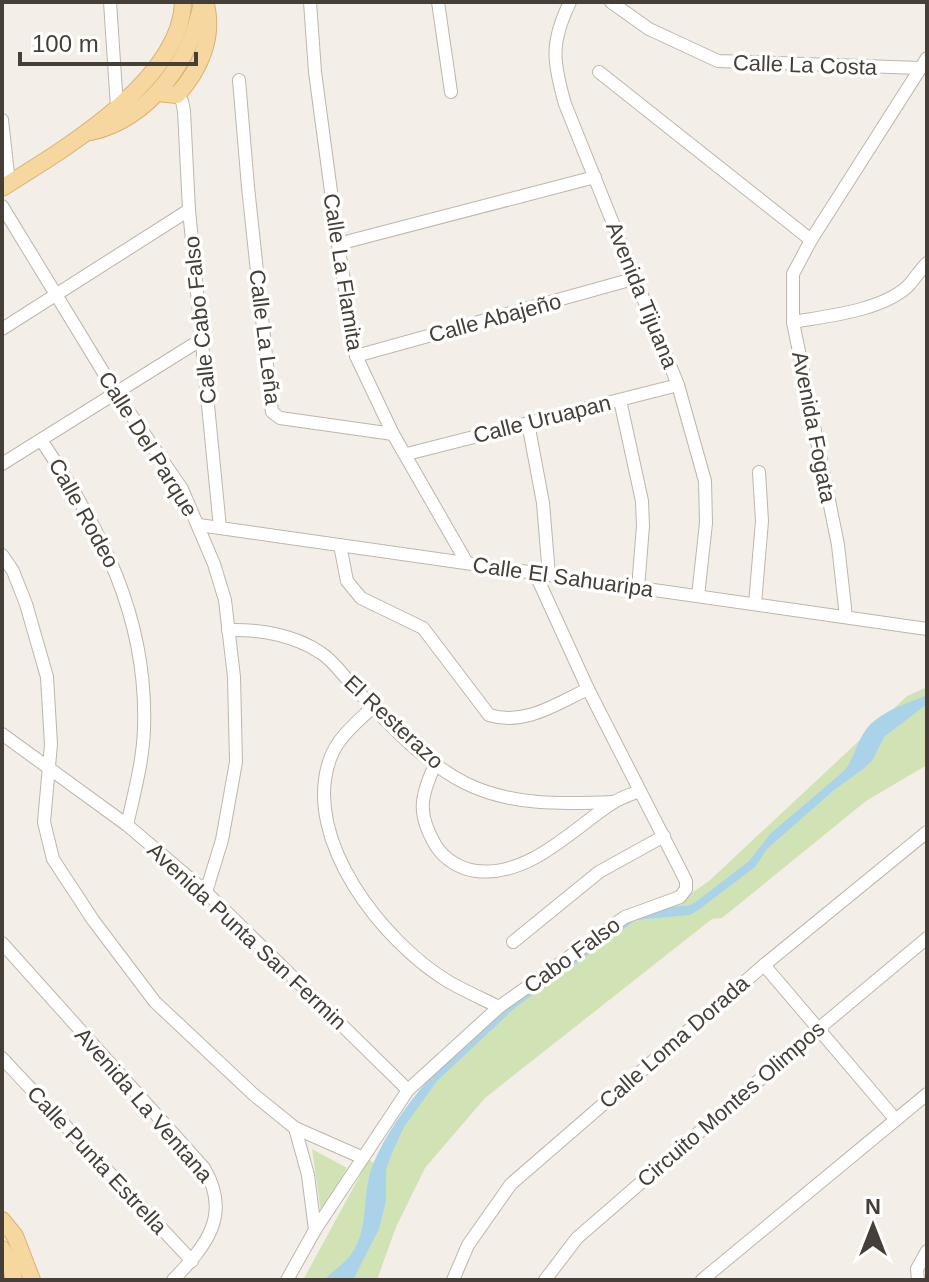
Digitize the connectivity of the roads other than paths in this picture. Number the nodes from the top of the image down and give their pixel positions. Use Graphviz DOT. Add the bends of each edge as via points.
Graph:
graph roads {
  1 [pos="110,2"];
  2 [pos="183,2"];
  3 [pos="204,2"];
  4 [pos="310,2"];
  5 [pos="438,2"];
  6 [pos="570,2"];
  7 [pos="611,2"];
  8 [pos="923,63"];
  9 [pos="599,72"];
  10 [pos="239,80"];
  11 [pos="451,92"];
  12 [pos="157,93"];
  13 [pos="177,95"];
  14 [pos="117,107"];
  15 [pos="2,120"];
  16 [pos="91,132"];
  17 [pos="595,177"];
  18 [pos="6,186"];
  19 [pos="2,206"];
  20 [pos="189,210"];
  21 [pos="811,240"];
  22 [pos="338,244"];
  23 [pos="927,263"];
  24 [pos="633,279"];
  25 [pos="55,295"];
  26 [pos="793,322"];
  27 [pos="2,329"];
  28 [pos="202,339"];
  29 [pos="356,356"];
  30 [pos="678,385"];
  31 [pos="116,393"];
  32 [pos="620,400"];
  33 [pos="528,423"];
  34 [pos="393,434"];
  35 [pos="41,440"];
  36 [pos="407,454"];
  37 [pos="2,464"];
  38 [pos="759,472"];
  39 [pos="199,525"];
  40 [pos="220,528"];
  41 [pos="340,545"];
  42 [pos="2,555"];
  43 [pos="467,563"];
  44 [pos="535,573"];
  45 [pos="549,575"];
  46 [pos="638,588"];
  47 [pos="698,596"];
  48 [pos="755,604"];
  49 [pos="846,617"];
  50 [pos="927,629"];
  51 [pos="228,630"];
  52 [pos="588,689"];
  53 [pos="373,707"];
  54 [pos="2,734"];
  55 [pos="435,765"];
  56 [pos="48,767"];
  57 [pos="639,791"];
  58 [pos="614,802"];
  59 [pos="127,825"];
  60 [pos="927,832"];
  61 [pos="664,836"];
  62 [pos="206,892"];
  63 [pos="927,938"];
  64 [pos="513,942"];
  65 [pos="2,943"];
  66 [pos="764,965"];
  67 [pos="499,1007"];
  68 [pos="817,1030"];
  69 [pos="2,1058"];
  70 [pos="408,1090"];
  71 [pos="927,1094"];
  72 [pos="896,1120"];
  73 [pos="295,1128"];
  74 [pos="361,1157"];
  75 [pos="2,1220"];
  76 [pos="315,1230"];
  77 [pos="2,1249"];
  78 [pos="927,1251"];
  79 [pos="192,1261"];
  80 [pos="14,1280"];
  81 [pos="32,1280"];
  82 [pos="173,1280"];
  83 [pos="287,1280"];
  84 [pos="453,1280"];
  85 [pos="545,1280"];
  86 [pos="702,1280"];
  87 [pos="918,1280"];
  1 -- 14 [label="street"];
  2 -- 14 [label="main road" via="178,28 162,59"];
  3 -- 12 [label="main road" via="184,55"];
  3 -- 13 [label="main road" via="209,18 206,45"];
  4 -- 22 [label="street, Calle La Flamita"];
  5 -- 11 [label="street"];
  6 -- 17 [label="street, Avenida Tijuana" via="554,44 554,68"];
  7 -- 8 [label="street, Calle La Costa" via="649,29 718,61"];
  8 -- 21 [label="street, Avenida Fogata"];
  9 -- 21 [label="street"];
  10 -- 34 [label="street, Calle La Leña" via="272,412 280,418"];
  12 -- 13 [label="main road"];
  12 -- 16 [label="main road" via="120,123"];
  13 -- 20 [label="street, Calle Cabo Falso" via="184,111"];
  14 -- 16 [label="main road"];
  15 -- 18 [label="street"];
  16 -- 18 [label="main road"];
  17 -- 22 [label="street"];
  17 -- 24 [label="street, Avenida Tijuana"];
  19 -- 25 [label="street, Calle Del Parque"];
  20 -- 25 [label="street"];
  20 -- 28 [label="street, Calle Cabo Falso"];
  21 -- 26 [label="street, Avenida Fogata" via="793,274"];
  22 -- 29 [label="street, Calle La Flamita"];
  23 -- 26 [label="street" via="888,300"];
  24 -- 29 [label="street, Calle Abajeño"];
  24 -- 30 [label="street, Avenida Tijuana"];
  25 -- 27 [label="street"];
  25 -- 31 [label="street, Calle Del Parque"];
  26 -- 49 [label="street, Avenida Fogata" via="838,545"];
  28 -- 31 [label="street"];
  28 -- 40 [label="street, Calle Cabo Falso"];
  29 -- 34 [label="street, Calle La Flamita"];
  30 -- 32 [label="street, Calle Uruapan"];
  30 -- 47 [label="street, Avenida Tijuana" via="705,481"];
  31 -- 35 [label="street"];
  31 -- 39 [label="street, Calle Del Parque" via="182,489"];
  32 -- 33 [label="street, Calle Uruapan"];
  32 -- 46 [label="street" via="642,501"];
  33 -- 36 [label="street, Calle Uruapan"];
  33 -- 45 [label="street"];
  34 -- 36 [label="street, Calle La Flamita"];
  35 -- 37 [label="street"];
  35 -- 59 [label="street, Calle Rodeo" via="110,555 135,636 144,728"];
  36 -- 43 [label="street, Calle La Flamita"];
  38 -- 48 [label="street" via="762,521"];
  39 -- 40 [label="street, Calle El Sahuaripa"];
  39 -- 51 [label="street, Calle Del Parque" via="225,600"];
  40 -- 41 [label="street, Calle El Sahuaripa"];
  41 -- 43 [label="street, Calle El Sahuaripa"];
  41 -- 52 [label="street" via="347,581 361,598 423,628 489,715 530,717"];
  42 -- 56 [label="street" via="26,604 47,677"];
  43 -- 44 [label="street, Calle El Sahuaripa"];
  44 -- 45 [label="street, Calle El Sahuaripa"];
  44 -- 52 [label="street, Cabo Falso"];
  45 -- 46 [label="street, Calle El Sahuaripa"];
  46 -- 47 [label="street, Calle El Sahuaripa"];
  47 -- 48 [label="street, Calle El Sahuaripa"];
  48 -- 49 [label="street, Calle El Sahuaripa"];
  49 -- 50 [label="street, Calle El Sahuaripa"];
  51 -- 53 [label="street, El Resterazo" via="281,635 322,653"];
  51 -- 62 [label="street, Calle Del Parque" via="236,762"];
  52 -- 57 [label="street, Cabo Falso"];
  53 -- 55 [label="street, El Resterazo"];
  53 -- 67 [label="street" via="330,758 325,792 341,867 374,916 412,952 448,981"];
  54 -- 56 [label="street, Avenida Punta San Fermin"];
  55 -- 58 [label="street, El Resterazo" via="466,784 514,800"];
  55 -- 58 [label="street" via="422,792 422,814 437,848 461,869 495,873 528,862"];
  56 -- 59 [label="street, Avenida Punta San Fermin"];
  56 -- 73 [label="street" via="44,822 53,859 93,920 155,1002"];
  57 -- 58 [label="street"];
  57 -- 61 [label="street, Cabo Falso"];
  59 -- 62 [label="street, Avenida Punta San Fermin"];
  60 -- 66 [label="street, Calle Loma Dorada"];
  61 -- 64 [label="street" via="599,872"];
  61 -- 67 [label="street, Cabo Falso" via="686,881 680,897 625,917"];
  62 -- 70 [label="street, Avenida Punta San Fermin"];
  63 -- 68 [label="street, Circuito Montes Olimpos"];
  65 -- 79 [label="street, Avenida La Ventana" via="215,1186 214,1224"];
  66 -- 68 [label="street"];
  66 -- 84 [label="street, Calle Loma Dorada" via="511,1184 468,1245"];
  67 -- 70 [label="street, Cabo Falso"];
  68 -- 72 [label="street"];
  68 -- 85 [label="street, Circuito Montes Olimpos" via="577,1238"];
  69 -- 79 [label="street, Calle Punta Estrella"];
  70 -- 74 [label="street, Cabo Falso"];
  71 -- 72 [label="street"];
  72 -- 86 [label="street"];
  73 -- 74 [label="street"];
  73 -- 76 [label="street"];
  74 -- 76 [label="street, Cabo Falso"];
  75 -- 81 [label="main road" via="15,1236"];
  76 -- 83 [label="street, Cabo Falso"];
  77 -- 80 [label="main road"];
  78 -- 87 [label="street" via="917,1269"];
  79 -- 82 [label="street, Avenida La Ventana"];
}
